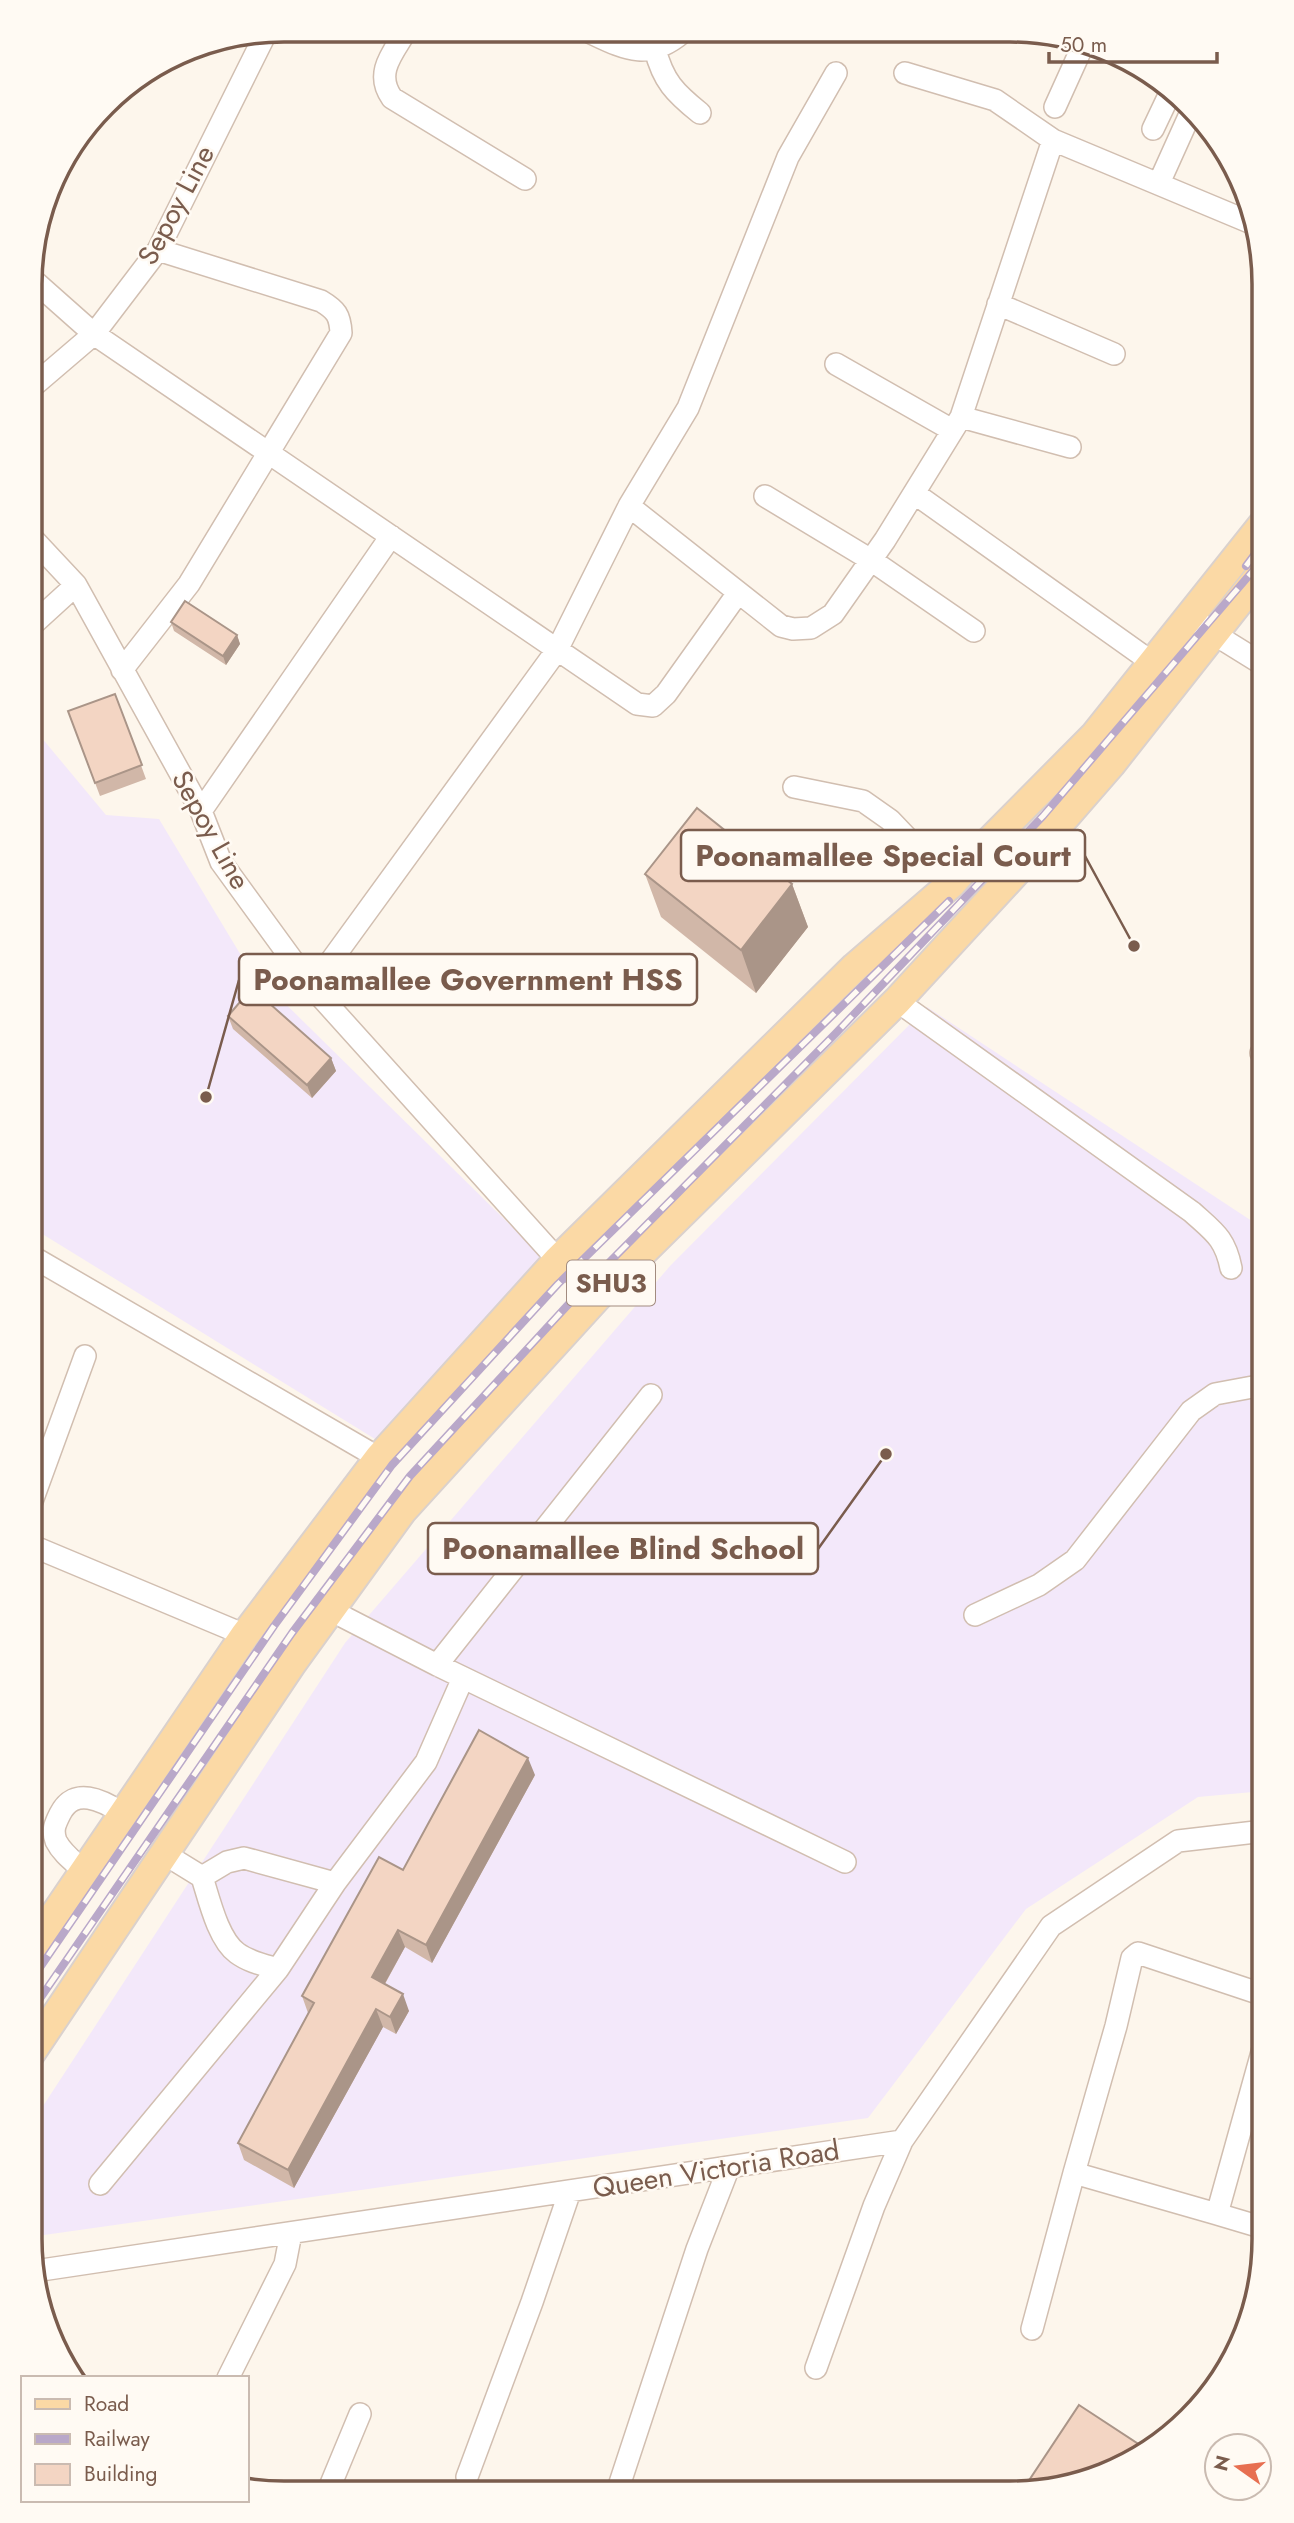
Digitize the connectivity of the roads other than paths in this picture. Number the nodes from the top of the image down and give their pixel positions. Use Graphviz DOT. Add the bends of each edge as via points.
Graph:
graph roads {
  1 [pos="670,42"];
  2 [pos="399,43"];
  3 [pos="613,43"];
  4 [pos="260,44"];
  5 [pos="655,49"];
  6 [pos="1080,53"];
  7 [pos="836,73"];
  8 [pos="905,74"];
  9 [pos="1167,100"];
  10 [pos="1055,107"];
  11 [pos="700,113"];
  12 [pos="1188,120"];
  13 [pos="1153,129"];
  14 [pos="1053,140"];
  15 [pos="525,178"];
  16 [pos="1159,183"];
  17 [pos="1243,219"];
  18 [pos="158,250"];
  19 [pos="42,288"];
  20 [pos="998,304"];
  21 [pos="94,334"];
  22 [pos="1114,354"];
  23 [pos="836,364"];
  24 [pos="42,378"];
  25 [pos="957,423"];
  26 [pos="1070,447"];
  27 [pos="267,452"];
  28 [pos="914,493"];
  29 [pos="765,496"];
  30 [pos="629,506"];
  31 [pos="391,536"];
  32 [pos="1252,538"];
  33 [pos="42,549"];
  34 [pos="871,560"];
  35 [pos="76,585"];
  36 [pos="1252,586"];
  37 [pos="738,593"];
  38 [pos="1191,616"];
  39 [pos="42,617"];
  40 [pos="974,631"];
  41 [pos="1214,634"];
  42 [pos="557,650"];
  43 [pos="1252,658"];
  44 [pos="1153,663"];
  45 [pos="122,670"];
  46 [pos="794,787"];
  47 [pos="201,811"];
  48 [pos="951,884"];
  49 [pos="312,988"];
  50 [pos="897,1001"];
  51 [pos="558,1260"];
  52 [pos="42,1262"];
  53 [pos="1231,1268"];
  54 [pos="598,1296"];
  55 [pos="85,1356"];
  56 [pos="1251,1387"];
  57 [pos="651,1395"];
  58 [pos="379,1458"];
  59 [pos="42,1474"];
  60 [pos="42,1550"];
  61 [pos="330,1610"];
  62 [pos="975,1615"];
  63 [pos="244,1635"];
  64 [pos="437,1665"];
  65 [pos="463,1678"];
  66 [pos="122,1813"];
  67 [pos="1251,1833"];
  68 [pos="163,1853"];
  69 [pos="845,1862"];
  70 [pos="83,1870"];
  71 [pos="202,1877"];
  72 [pos="335,1884"];
  73 [pos="42,1933"];
  74 [pos="278,1969"];
  75 [pos="1251,1991"];
  76 [pos="42,2031"];
  77 [pos="1251,2091"];
  78 [pos="902,2141"];
  79 [pos="729,2167"];
  80 [pos="1074,2173"];
  81 [pos="100,2183"];
  82 [pos="570,2191"];
  83 [pos="1217,2214"];
  84 [pos="1251,2224"];
  85 [pos="291,2233"];
  86 [pos="45,2270"];
  87 [pos="1032,2329"];
  88 [pos="816,2368"];
  89 [pos="229,2376"];
  90 [pos="360,2414"];
  91 [pos="467,2477"];
  92 [pos="332,2481"];
  93 [pos="621,2481"];
  1 -- 5 [label="street"];
  2 -- 15 [label="street" via="384,73 384,87 392,98"];
  3 -- 5 [label="street" via="633,51"];
  4 -- 18 [label="street, Sepoy Line"];
  5 -- 11 [label="street" via="677,95"];
  6 -- 10 [label="street"];
  7 -- 30 [label="street" via="788,156 688,408"];
  8 -- 14 [label="street" via="995,100"];
  9 -- 13 [label="street"];
  12 -- 16 [label="street"];
  14 -- 16 [label="street"];
  14 -- 20 [label="street"];
  16 -- 17 [label="street"];
  18 -- 21 [label="street, Sepoy Line"];
  18 -- 27 [label="street" via="321,301 340,318 337,342"];
  19 -- 21 [label="street"];
  20 -- 22 [label="street"];
  20 -- 25 [label="street"];
  21 -- 24 [label="street, Sepoy Line"];
  21 -- 27 [label="street"];
  23 -- 25 [label="street"];
  25 -- 26 [label="street"];
  25 -- 28 [label="street"];
  27 -- 31 [label="street"];
  27 -- 45 [label="street" via="189,584"];
  28 -- 34 [label="street"];
  28 -- 44 [label="street"];
  29 -- 34 [label="street"];
  30 -- 37 [label="street"];
  30 -- 42 [label="street"];
  31 -- 42 [label="street"];
  31 -- 47 [label="street"];
  32 -- 38 [label="main road, SHU3"];
  33 -- 35 [label="street, Sepoy Line"];
  34 -- 37 [label="street" via="832,614 811,628 781,626"];
  34 -- 40 [label="street"];
  35 -- 39 [label="street"];
  35 -- 45 [label="street, Sepoy Line"];
  36 -- 41 [label="main road, SHU3"];
  37 -- 42 [label="street" via="653,706 623,696"];
  38 -- 41 [label="street"];
  38 -- 44 [label="main road, SHU3"];
  41 -- 43 [label="street"];
  41 -- 50 [label="main road, SHU3" via="1111,764"];
  42 -- 49 [label="street"];
  44 -- 48 [label="main road, SHU3" via="1095,735"];
  45 -- 47 [label="street, Sepoy Line"];
  46 -- 48 [label="street" via="863,801 890,820"];
  47 -- 49 [label="street, Sepoy Line" via="221,862"];
  48 -- 51 [label="main road, SHU3" via="855,967"];
  49 -- 51 [label="street, Sepoy Line"];
  50 -- 53 [label="street" via="1192,1212 1222,1240"];
  50 -- 54 [label="main road, SHU3"];
  51 -- 54 [label="street, Sepoy Line"];
  51 -- 58 [label="main road, SHU3"];
  52 -- 58 [label="street"];
  54 -- 61 [label="main road, SHU3" via="401,1511"];
  55 -- 59 [label="street"];
  56 -- 62 [label="street" via="1215,1394 1191,1411 1060,1573"];
  57 -- 64 [label="street"];
  58 -- 63 [label="main road, SHU3"];
  60 -- 63 [label="street"];
  61 -- 64 [label="street"];
  61 -- 68 [label="main road, SHU3"];
  63 -- 66 [label="main road, SHU3"];
  64 -- 65 [label="street"];
  65 -- 69 [label="street"];
  65 -- 72 [label="street" via="426,1762"];
  66 -- 70 [label="main road, SHU3"];
  66 -- 70 [label="street" via="87,1797 74,1799 62,1810 53,1828 56,1840"];
  67 -- 78 [label="street" via="1178,1842 1051,1926"];
  68 -- 71 [label="street"];
  68 -- 76 [label="main road, SHU3"];
  70 -- 73 [label="main road, SHU3"];
  71 -- 72 [label="street" via="244,1858"];
  71 -- 74 [label="street" via="219,1928 234,1952"];
  72 -- 74 [label="street"];
  74 -- 81 [label="street"];
  75 -- 80 [label="street" via="1138,1953 1132,1958"];
  77 -- 83 [label="street"];
  78 -- 79 [label="street, Queen Victoria Road"];
  78 -- 88 [label="street"];
  79 -- 82 [label="street, Queen Victoria Road"];
  79 -- 93 [label="street"];
  80 -- 83 [label="street"];
  80 -- 87 [label="street"];
  82 -- 85 [label="street, Queen Victoria Road"];
  82 -- 91 [label="street"];
  83 -- 84 [label="street"];
  85 -- 86 [label="street, Queen Victoria Road"];
  85 -- 89 [label="street" via="285,2264"];
  90 -- 92 [label="street"];
}
